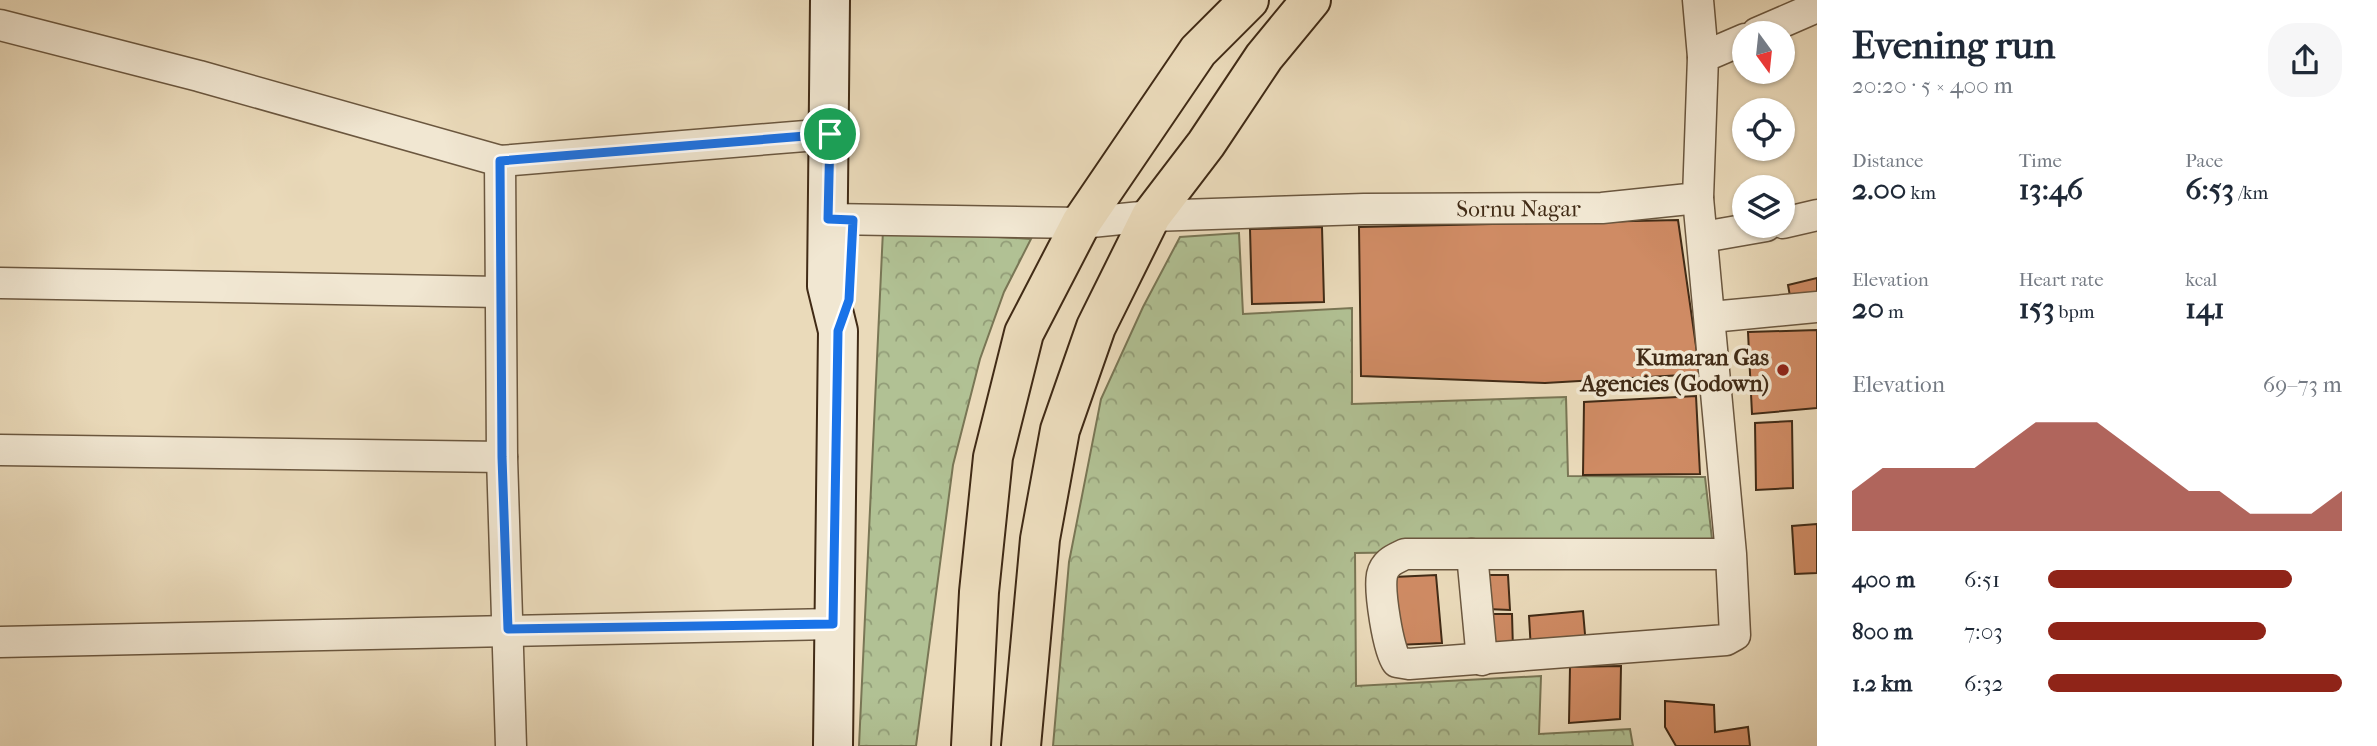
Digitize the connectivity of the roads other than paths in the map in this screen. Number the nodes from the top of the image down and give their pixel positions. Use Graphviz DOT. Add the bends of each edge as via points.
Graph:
graph roads {
  1 [pos="830,0"];
  2 [pos="855,0"];
  3 [pos="1249,0"];
  4 [pos="1311,0"];
  5 [pos="1698,0"];
  6 [pos="1817,7"];
  7 [pos="1785,21"];
  8 [pos="0,25"];
  9 [pos="1732,45"];
  10 [pos="1703,57"];
  11 [pos="830,134"];
  12 [pos="500,161"];
  13 [pos="1698,198"];
  14 [pos="1817,215"];
  15 [pos="1151,216"];
  16 [pos="841,220"];
  17 [pos="1795,220"];
  18 [pos="1081,223"];
  19 [pos="1732,232"];
  20 [pos="1703,237"];
  21 [pos="0,283"];
  22 [pos="499,292"];
  23 [pos="1817,307"];
  24 [pos="1711,317"];
  25 [pos="0,450"];
  26 [pos="502,457"];
  27 [pos="1472,554"];
  28 [pos="1731,554"];
  29 [pos="833,624"];
  30 [pos="508,629"];
  31 [pos="0,642"];
  32 [pos="1482,660"];
  33 [pos="1022,730"];
  34 [pos="511,746"];
  35 [pos="833,746"];
  36 [pos="971,746"];
  1 -- 11 [label="street"];
  2 -- 16 [label="street"];
  3 -- 18 [label="highway" via="1198,51"];
  4 -- 15 [label="highway" via="1264,57"];
  5 -- 10 [label="street"];
  6 -- 7 [label="street"];
  8 -- 12 [label="street"];
  9 -- 10 [label="street"];
  10 -- 13 [label="street"];
  11 -- 12 [label="street"];
  11 -- 16 [label="street"];
  12 -- 22 [label="street"];
  13 -- 15 [label="street, Sornu Nagar" via="1602,208"];
  13 -- 20 [label="street"];
  14 -- 17 [label="street"];
  15 -- 18 [label="street, Sornu Nagar"];
  15 -- 33 [label="highway" via="1096,327 1060,430 1040,539"];
  16 -- 18 [label="street, Sornu Nagar"];
  16 -- 29 [label="street" via="849,300 838,331"];
  18 -- 36 [label="highway" via="1024,333 993,457 979,592"];
  19 -- 20 [label="street"];
  20 -- 24 [label="street"];
  21 -- 22 [label="street"];
  22 -- 26 [label="street"];
  23 -- 24 [label="street"];
  24 -- 28 [label="street"];
  25 -- 26 [label="street"];
  26 -- 30 [label="street"];
  27 -- 28 [label="street"];
  27 -- 32 [label="street"];
  27 -- 32 [label="street" via="1405,554 1389,561 1382,575 1389,651 1397,662 1409,664"];
  28 -- 32 [label="street" via="1737,626 1735,635 1726,640"];
  29 -- 30 [label="street"];
  29 -- 35 [label="street"];
  30 -- 31 [label="street"];
  30 -- 34 [label="street"];
}
